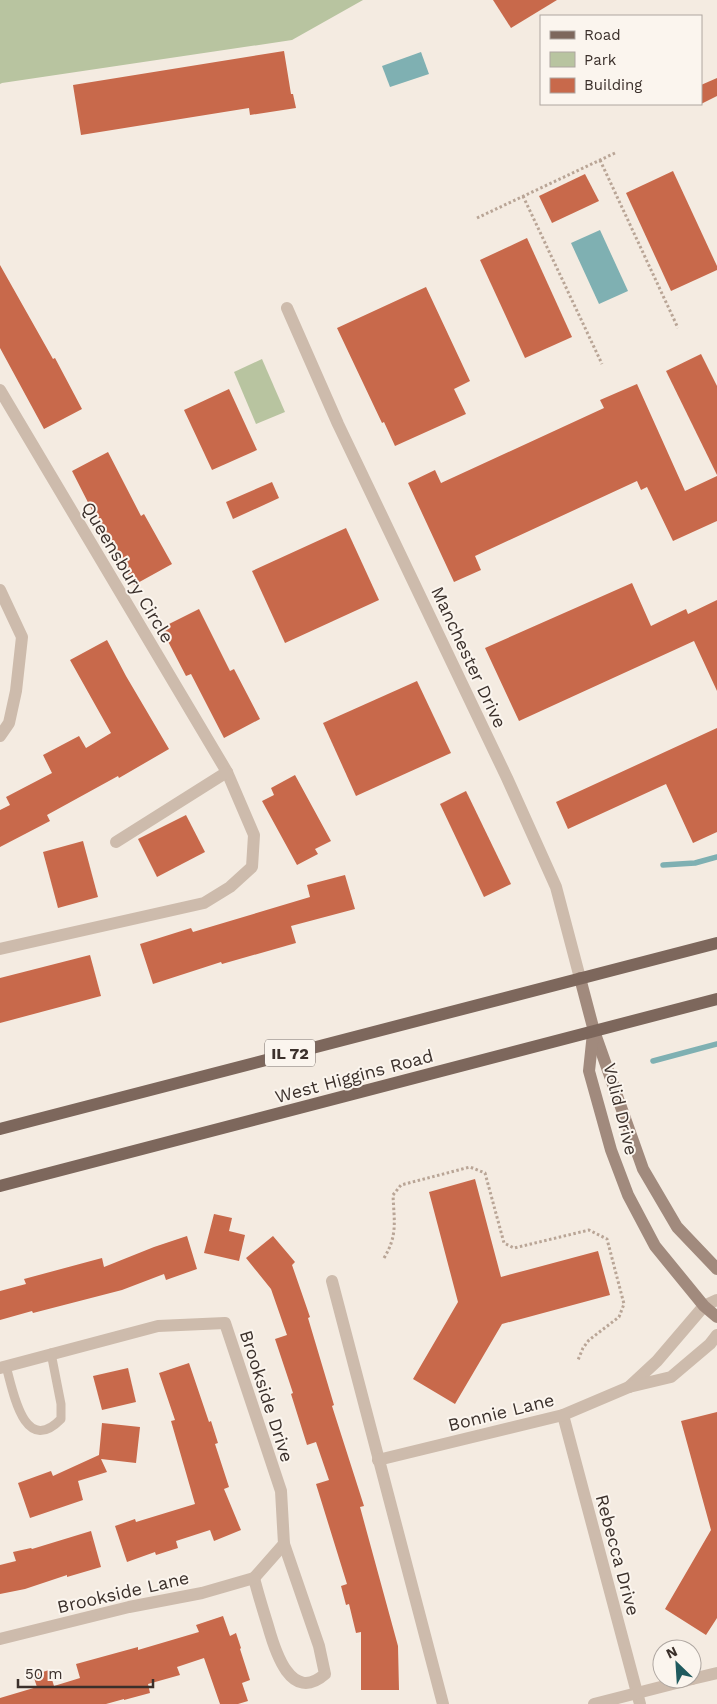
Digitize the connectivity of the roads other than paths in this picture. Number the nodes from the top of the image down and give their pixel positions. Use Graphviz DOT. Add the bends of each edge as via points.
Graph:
graph roads {
  1 [pos="287,308"];
  2 [pos="0,390"];
  3 [pos="0,590"];
  4 [pos="0,736"];
  5 [pos="227,772"];
  6 [pos="116,842"];
  7 [pos="717,943"];
  8 [pos="0,949"];
  9 [pos="580,978"];
  10 [pos="717,999"];
  11 [pos="594,1031"];
  12 [pos="0,1129"];
  13 [pos="0,1186"];
  14 [pos="717,1269"];
  15 [pos="332,1281"];
  16 [pos="717,1300"];
  17 [pos="704,1306"];
  18 [pos="717,1317"];
  19 [pos="717,1335"];
  20 [pos="51,1353"];
  21 [pos="3,1367"];
  22 [pos="630,1387"];
  23 [pos="563,1415"];
  24 [pos="378,1460"];
  25 [pos="284,1544"];
  26 [pos="254,1578"];
  27 [pos="0,1640"];
  28 [pos="717,1673"];
  29 [pos="702,1677"];
  30 [pos="664,1689"];
  31 [pos="639,1698"];
  32 [pos="443,1704"];
  33 [pos="594,1704"];
  1 -- 9 [label="street, Manchester Drive" via="338,424 556,887"];
  2 -- 5 [label="street, Queensbury Circle"];
  3 -- 4 [label="street" via="22,636 10,723"];
  5 -- 6 [label="street"];
  5 -- 8 [label="street, Queensbury Circle" via="254,835 252,867 230,887 204,903"];
  7 -- 9 [label="main road, IL 72"];
  9 -- 11 [label="street, Manchester Drive"];
  9 -- 12 [label="main road, IL 72"];
  10 -- 11 [label="main road, West Higgins Road"];
  11 -- 13 [label="main road, West Higgins Road"];
  11 -- 14 [label="street, Volid Drive" via="643,1169 677,1227"];
  11 -- 17 [label="street, Volid Drive" via="589,1071 611,1150 628,1195 656,1246"];
  15 -- 24 [label="street"];
  16 -- 17 [label="street, Bonnie Lane"];
  17 -- 18 [label="street, Volid Drive"];
  17 -- 22 [label="street, Bonnie Lane"];
  19 -- 22 [label="street, Bonnie Lane" via="671,1377"];
  20 -- 21 [label="street, Brookside Drive"];
  20 -- 21 [label="lane" via="61,1404 61,1419 52,1428 30,1428 22,1418"];
  20 -- 25 [label="street, Brookside Drive" via="158,1326 225,1323 280,1491"];
  22 -- 23 [label="street, Bonnie Lane"];
  23 -- 24 [label="street, Bonnie Lane"];
  23 -- 31 [label="street, Rebecca Drive"];
  24 -- 32 [label="street"];
  25 -- 26 [label="street"];
  25 -- 26 [label="street" via="326,1674 318,1684 305,1689 295,1687 285,1676 276,1658"];
  26 -- 27 [label="street, Brookside Lane"];
  28 -- 29 [label="street"];
  30 -- 31 [label="street"];
  31 -- 33 [label="street"];
}
